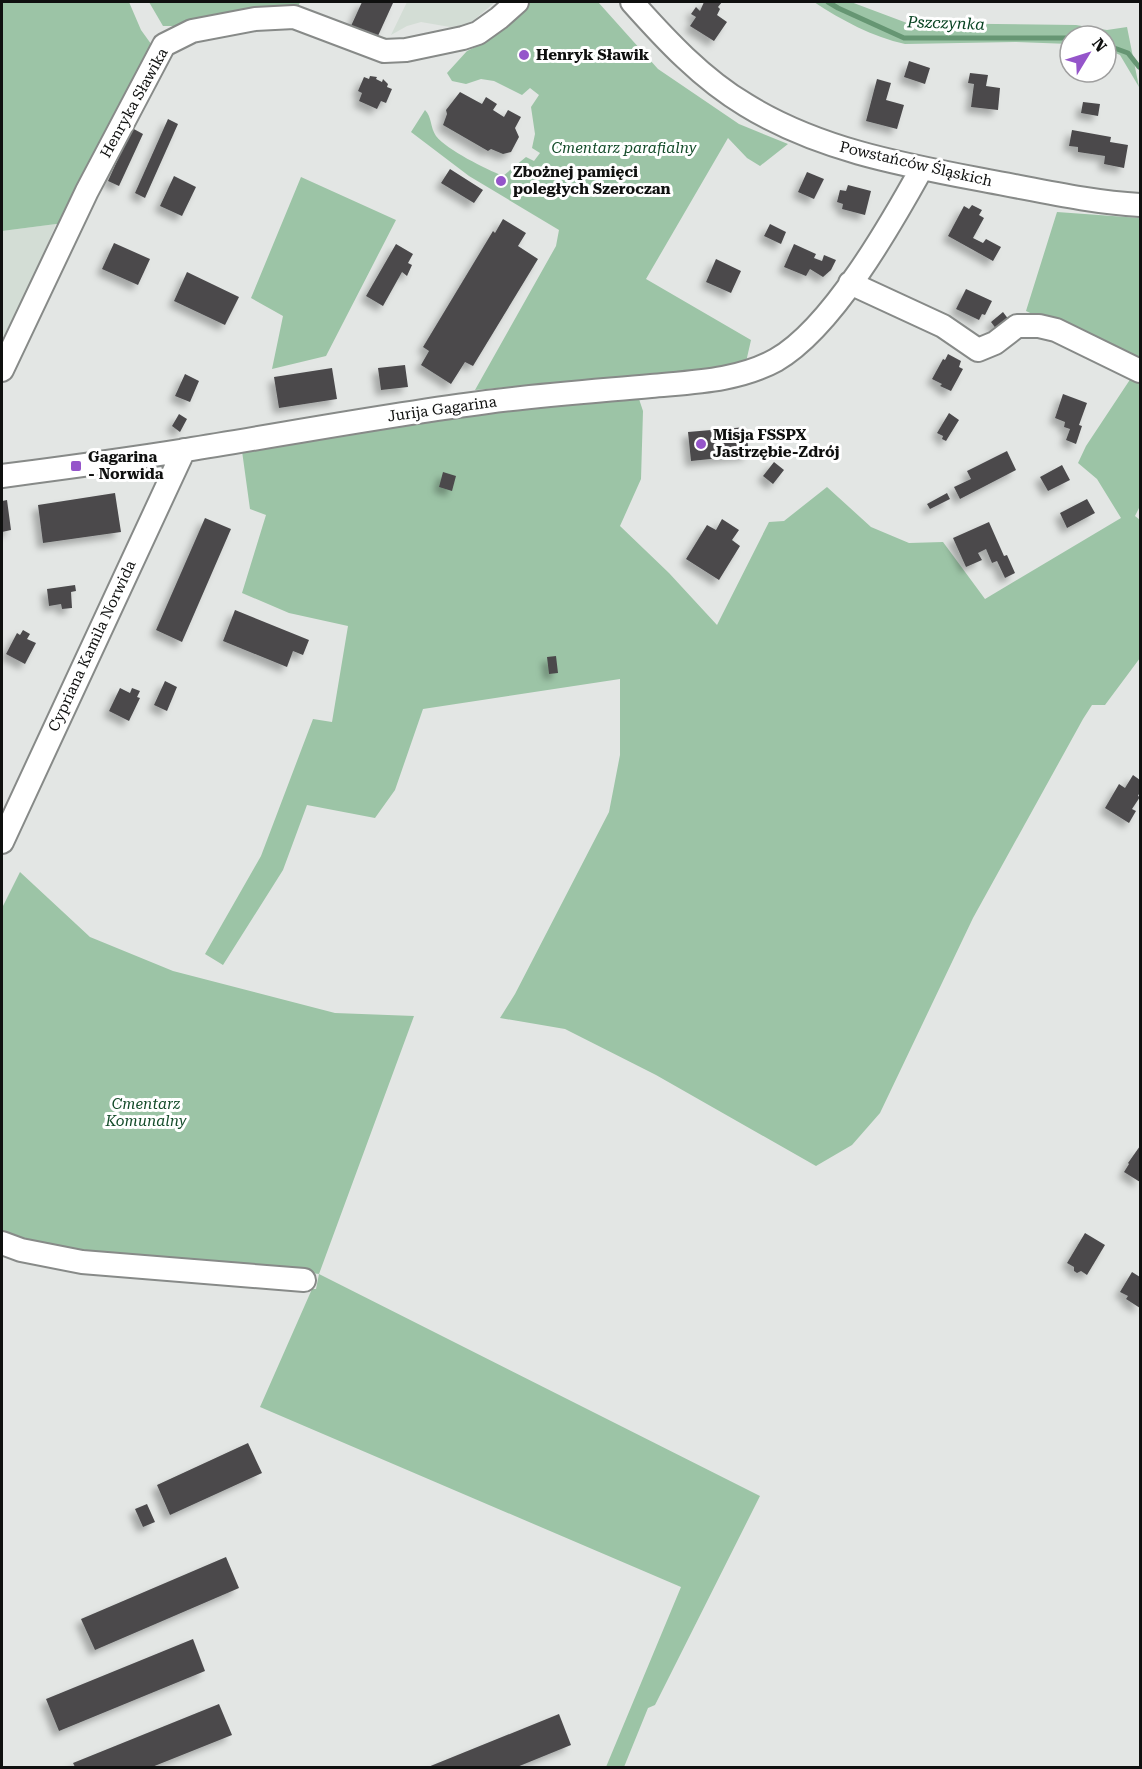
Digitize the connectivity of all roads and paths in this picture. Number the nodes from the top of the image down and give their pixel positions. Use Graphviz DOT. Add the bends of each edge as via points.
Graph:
graph roads {
  1 [pos="518,2"];
  2 [pos="632,2"];
  3 [pos="922,168"];
  4 [pos="1140,205"];
  5 [pos="850,283"];
  6 [pos="2,370"];
  7 [pos="1140,371"];
  8 [pos="184,450"];
  9 [pos="2,476"];
  10 [pos="2,842"];
  11 [pos="2,1243"];
  12 [pos="304,1280"];
  1 -- 6 [label="street, Henryka Sławika" via="478,33 406,50 384,51 294,17 255,19 192,31 164,45 87,191"];
  2 -- 3 [label="street, Powstańców Śląskich" via="712,81 777,123 824,143"];
  3 -- 4 [label="street, Powstańców Śląskich"];
  3 -- 5 [label="street, Jurija Gagarina"];
  5 -- 7 [label="street" via="943,326 978,350 1017,326 1039,326 1056,330"];
  5 -- 8 [label="street, Jurija Gagarina" via="825,316 792,349 762,367 728,377 489,402"];
  8 -- 9 [label="street, Jurija Gagarina"];
  8 -- 10 [label="street, Cypriana Kamila Norwida"];
  11 -- 12 [label="street" via="82,1262"];
}
